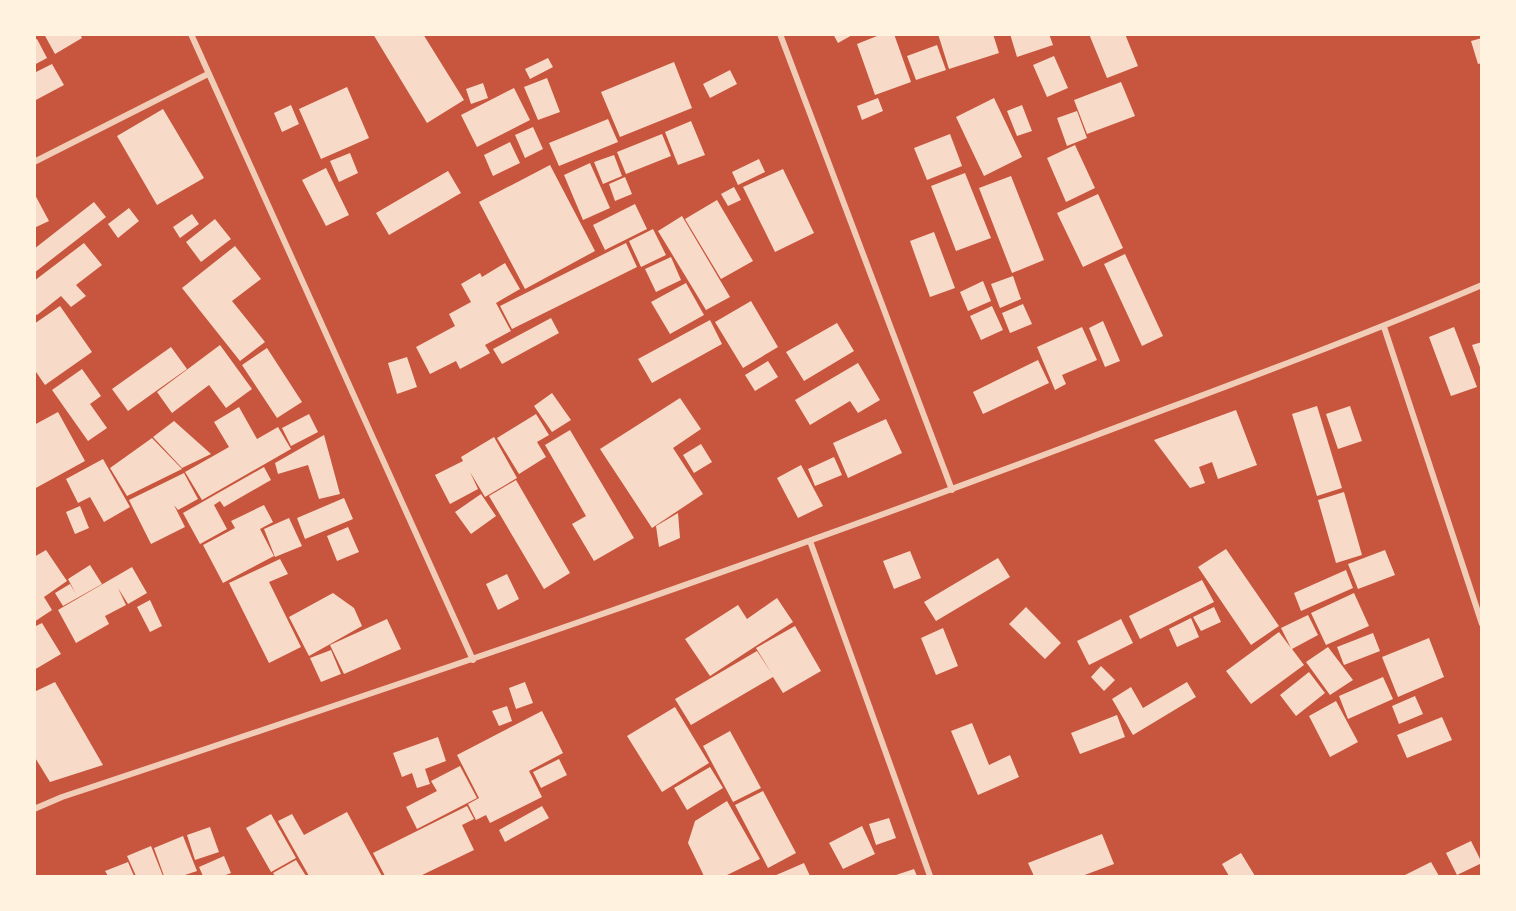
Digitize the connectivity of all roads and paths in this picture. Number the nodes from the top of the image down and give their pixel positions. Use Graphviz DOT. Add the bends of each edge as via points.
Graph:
graph roads {
  1 [pos="191,34"];
  2 [pos="780,34"];
  3 [pos="208,74"];
  4 [pos="34,162"];
  5 [pos="1482,285"];
  6 [pos="1384,327"];
  7 [pos="952,490"];
  8 [pos="810,541"];
  9 [pos="1482,624"];
  10 [pos="473,660"];
  11 [pos="34,809"];
  12 [pos="930,876"];
  1 -- 3 [label="street"];
  2 -- 7 [label="street"];
  3 -- 4 [label="street"];
  3 -- 10 [label="street"];
  5 -- 6 [label="street"];
  6 -- 7 [label="street"];
  6 -- 9 [label="street"];
  7 -- 8 [label="street"];
  8 -- 10 [label="street"];
  8 -- 12 [label="street"];
  10 -- 11 [label="street"];
}
